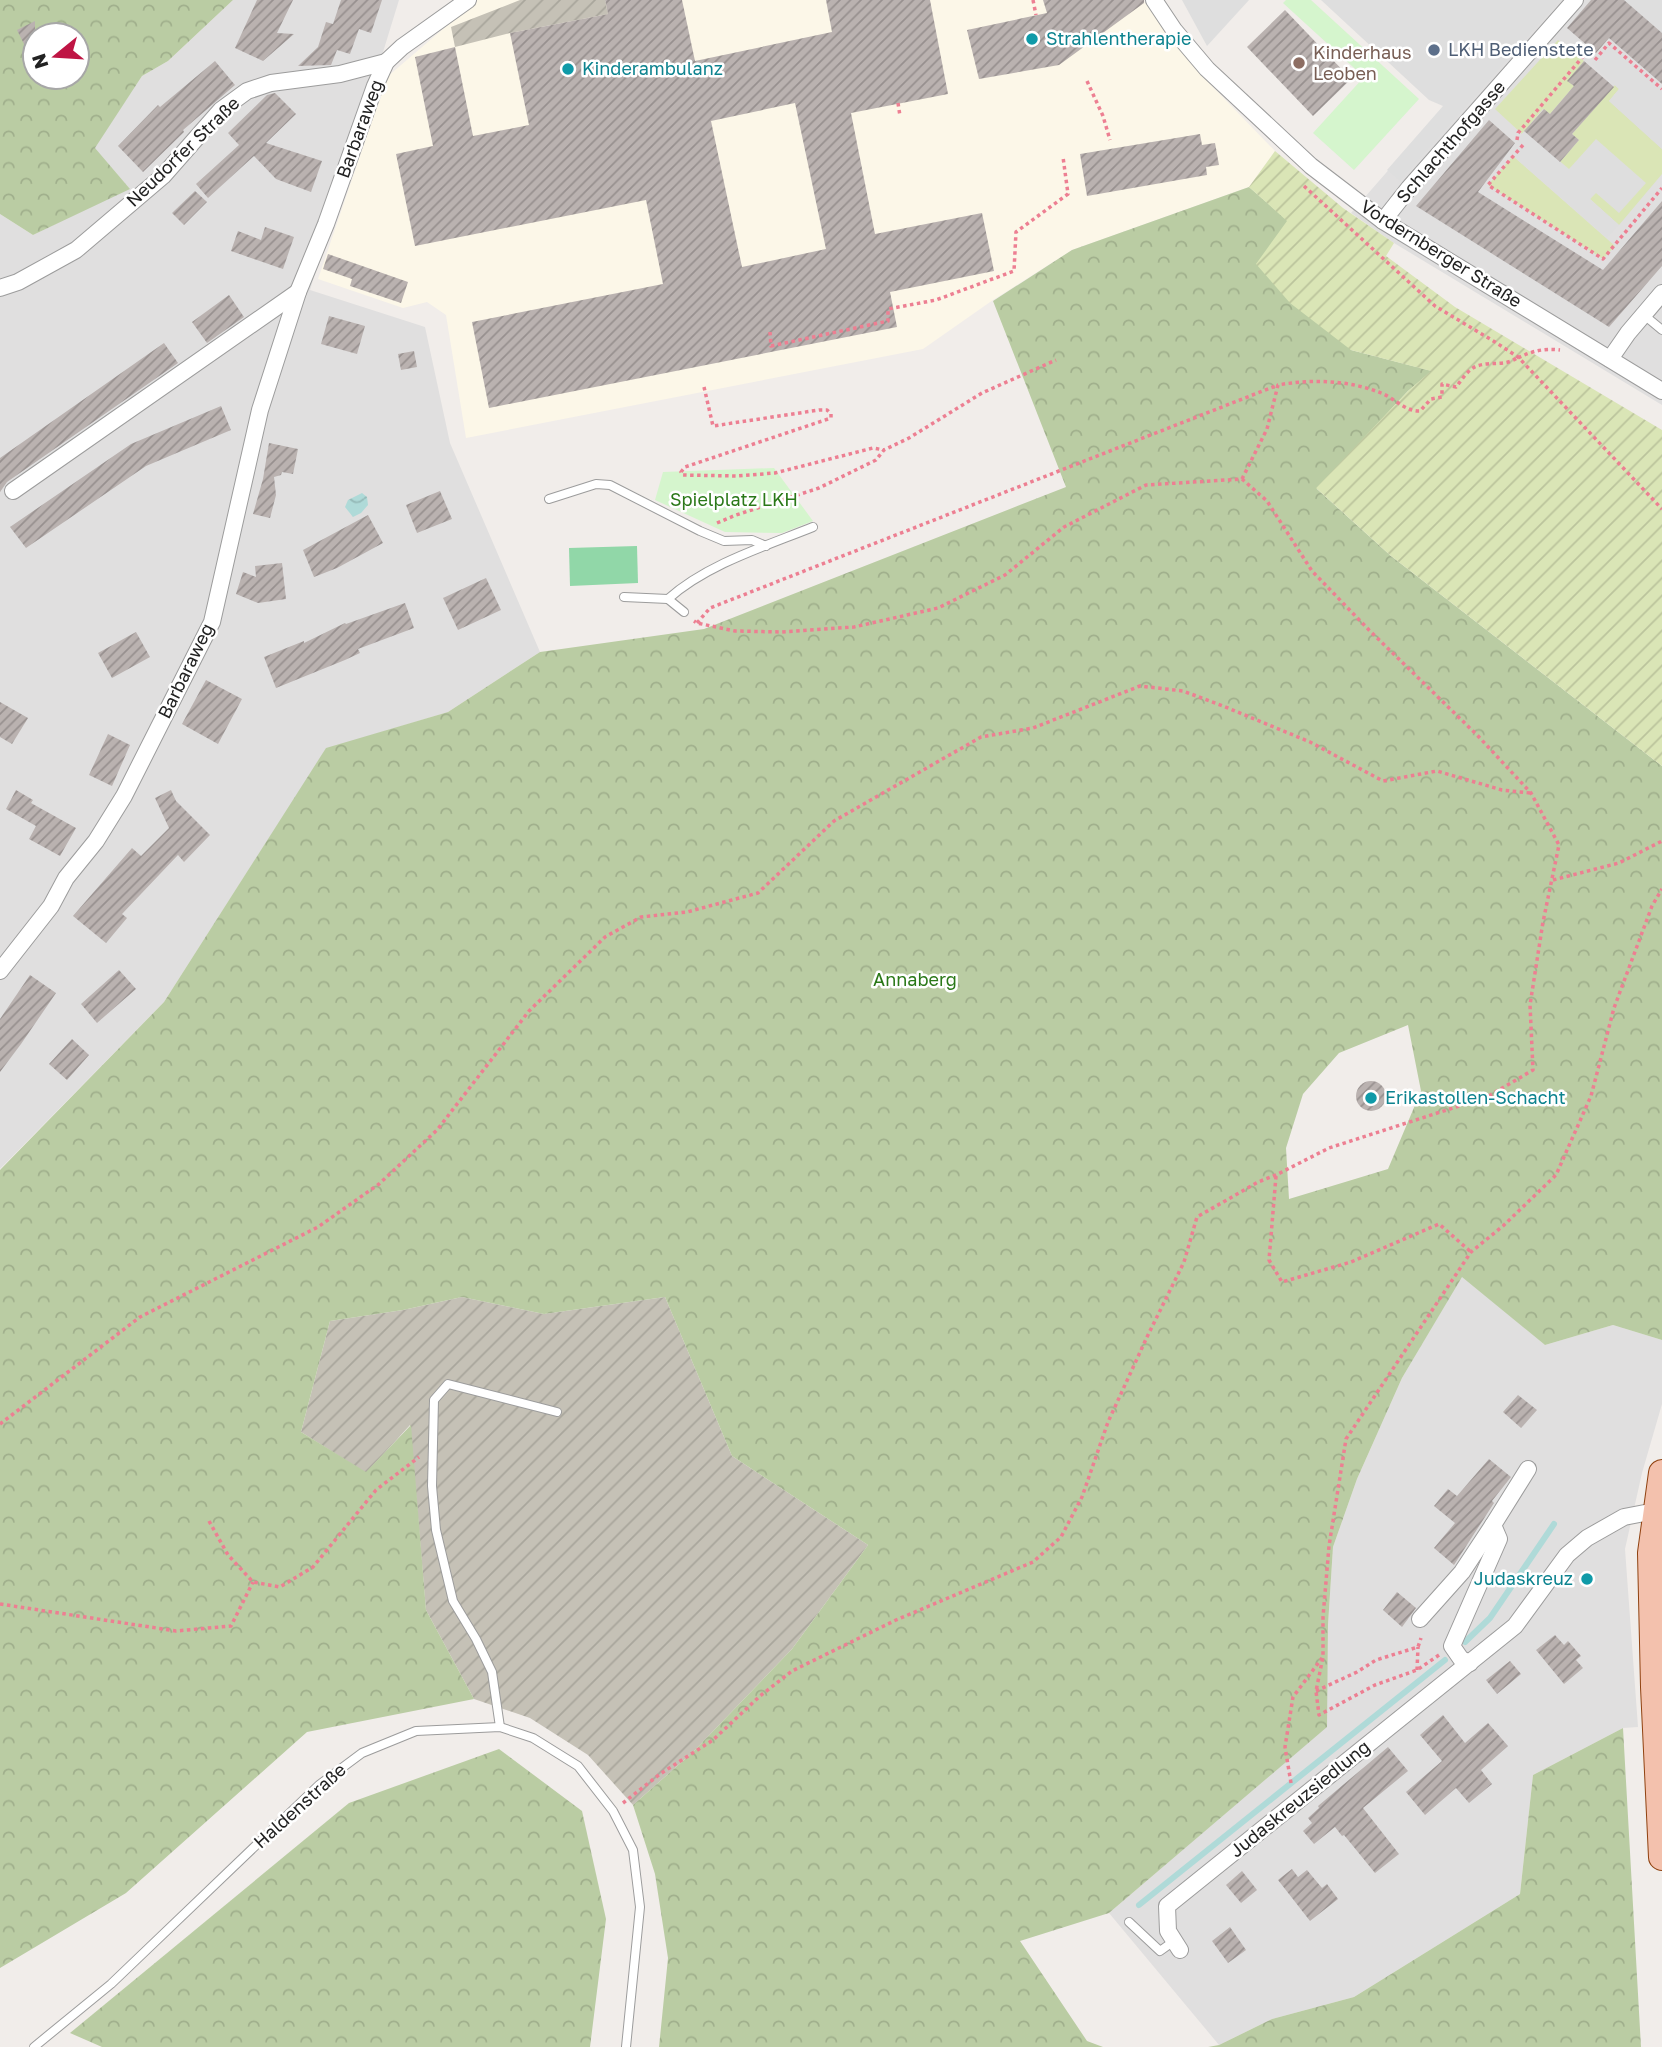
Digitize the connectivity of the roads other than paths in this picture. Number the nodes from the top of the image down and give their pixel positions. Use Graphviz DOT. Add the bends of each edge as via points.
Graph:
graph roads {
  1 [pos="468,0"];
  2 [pos="1154,0"];
  3 [pos="1575,0"];
  4 [pos="386,62"];
  5 [pos="1383,221"];
  6 [pos="18,282"];
  7 [pos="0,288"];
  8 [pos="298,292"];
  9 [pos="1662,293"];
  10 [pos="0,298"];
  11 [pos="1644,315"];
  12 [pos="1662,330"];
  13 [pos="1610,359"];
  14 [pos="1662,391"];
  15 [pos="13,491"];
  16 [pos="549,499"];
  17 [pos="814,527"];
  18 [pos="766,546"];
  19 [pos="624,597"];
  20 [pos="668,598"];
  21 [pos="684,611"];
  22 [pos="0,971"];
  23 [pos="557,1412"];
  24 [pos="1528,1469"];
  25 [pos="1662,1473"];
  26 [pos="1656,1511"];
  27 [pos="1493,1525"];
  28 [pos="1420,1619"];
  29 [pos="1461,1656"];
  30 [pos="500,1727"];
  31 [pos="1662,1857"];
  32 [pos="1129,1922"];
  33 [pos="1177,1945"];
  34 [pos="34,2047"];
  35 [pos="626,2047"];
  1 -- 4 [label="street, Barbaraweg"];
  2 -- 5 [label="street, Vordernberger Straße" via="1207,69 1311,166"];
  3 -- 5 [label="street, Schlachthofgasse"];
  4 -- 6 [label="street, Neudorfer Straße" via="247,91 221,110 163,176 76,250"];
  4 -- 8 [label="street, Barbaraweg"];
  5 -- 13 [label="street, Vordernberger Straße"];
  6 -- 7 [label="street, Neudorfer Straße"];
  6 -- 10 [label="street"];
  8 -- 15 [label="street"];
  8 -- 22 [label="street, Barbaraweg" via="260,410 212,622 124,796 51,906"];
  9 -- 11 [label="street"];
  11 -- 12 [label="lane"];
  11 -- 13 [label="street"];
  13 -- 14 [label="street, Vordernberger Straße"];
  16 -- 18 [label="lane" via="596,484 610,485 724,541 752,540"];
  17 -- 18 [label="lane"];
  18 -- 20 [label="lane" via="684,584"];
  19 -- 20 [label="lane"];
  20 -- 21 [label="lane"];
  23 -- 30 [label="lane" via="448,1384 434,1400 436,1530 453,1601 492,1672"];
  24 -- 27 [label="street, Judaskreuzsiedlung"];
  25 -- 26 [label="main road"];
  26 -- 29 [label="street, Judaskreuzsiedlung" via="1624,1517 1587,1538 1567,1555 1515,1626"];
  26 -- 31 [label="main road" via="1651,1617"];
  27 -- 28 [label="street, Judaskreuzsiedlung" via="1462,1572"];
  27 -- 29 [label="street, Judaskreuzsiedlung" via="1499,1539"];
  29 -- 33 [label="street, Judaskreuzsiedlung" via="1167,1906 1168,1931"];
  30 -- 34 [label="lane, Haldenstraße" via="416,1731 362,1753 319,1785 111,1984"];
  30 -- 35 [label="lane, Haldenstraße" via="533,1738 578,1766 613,1811 633,1850 640,1907"];
  32 -- 33 [label="lane" via="1160,1951"];
}
